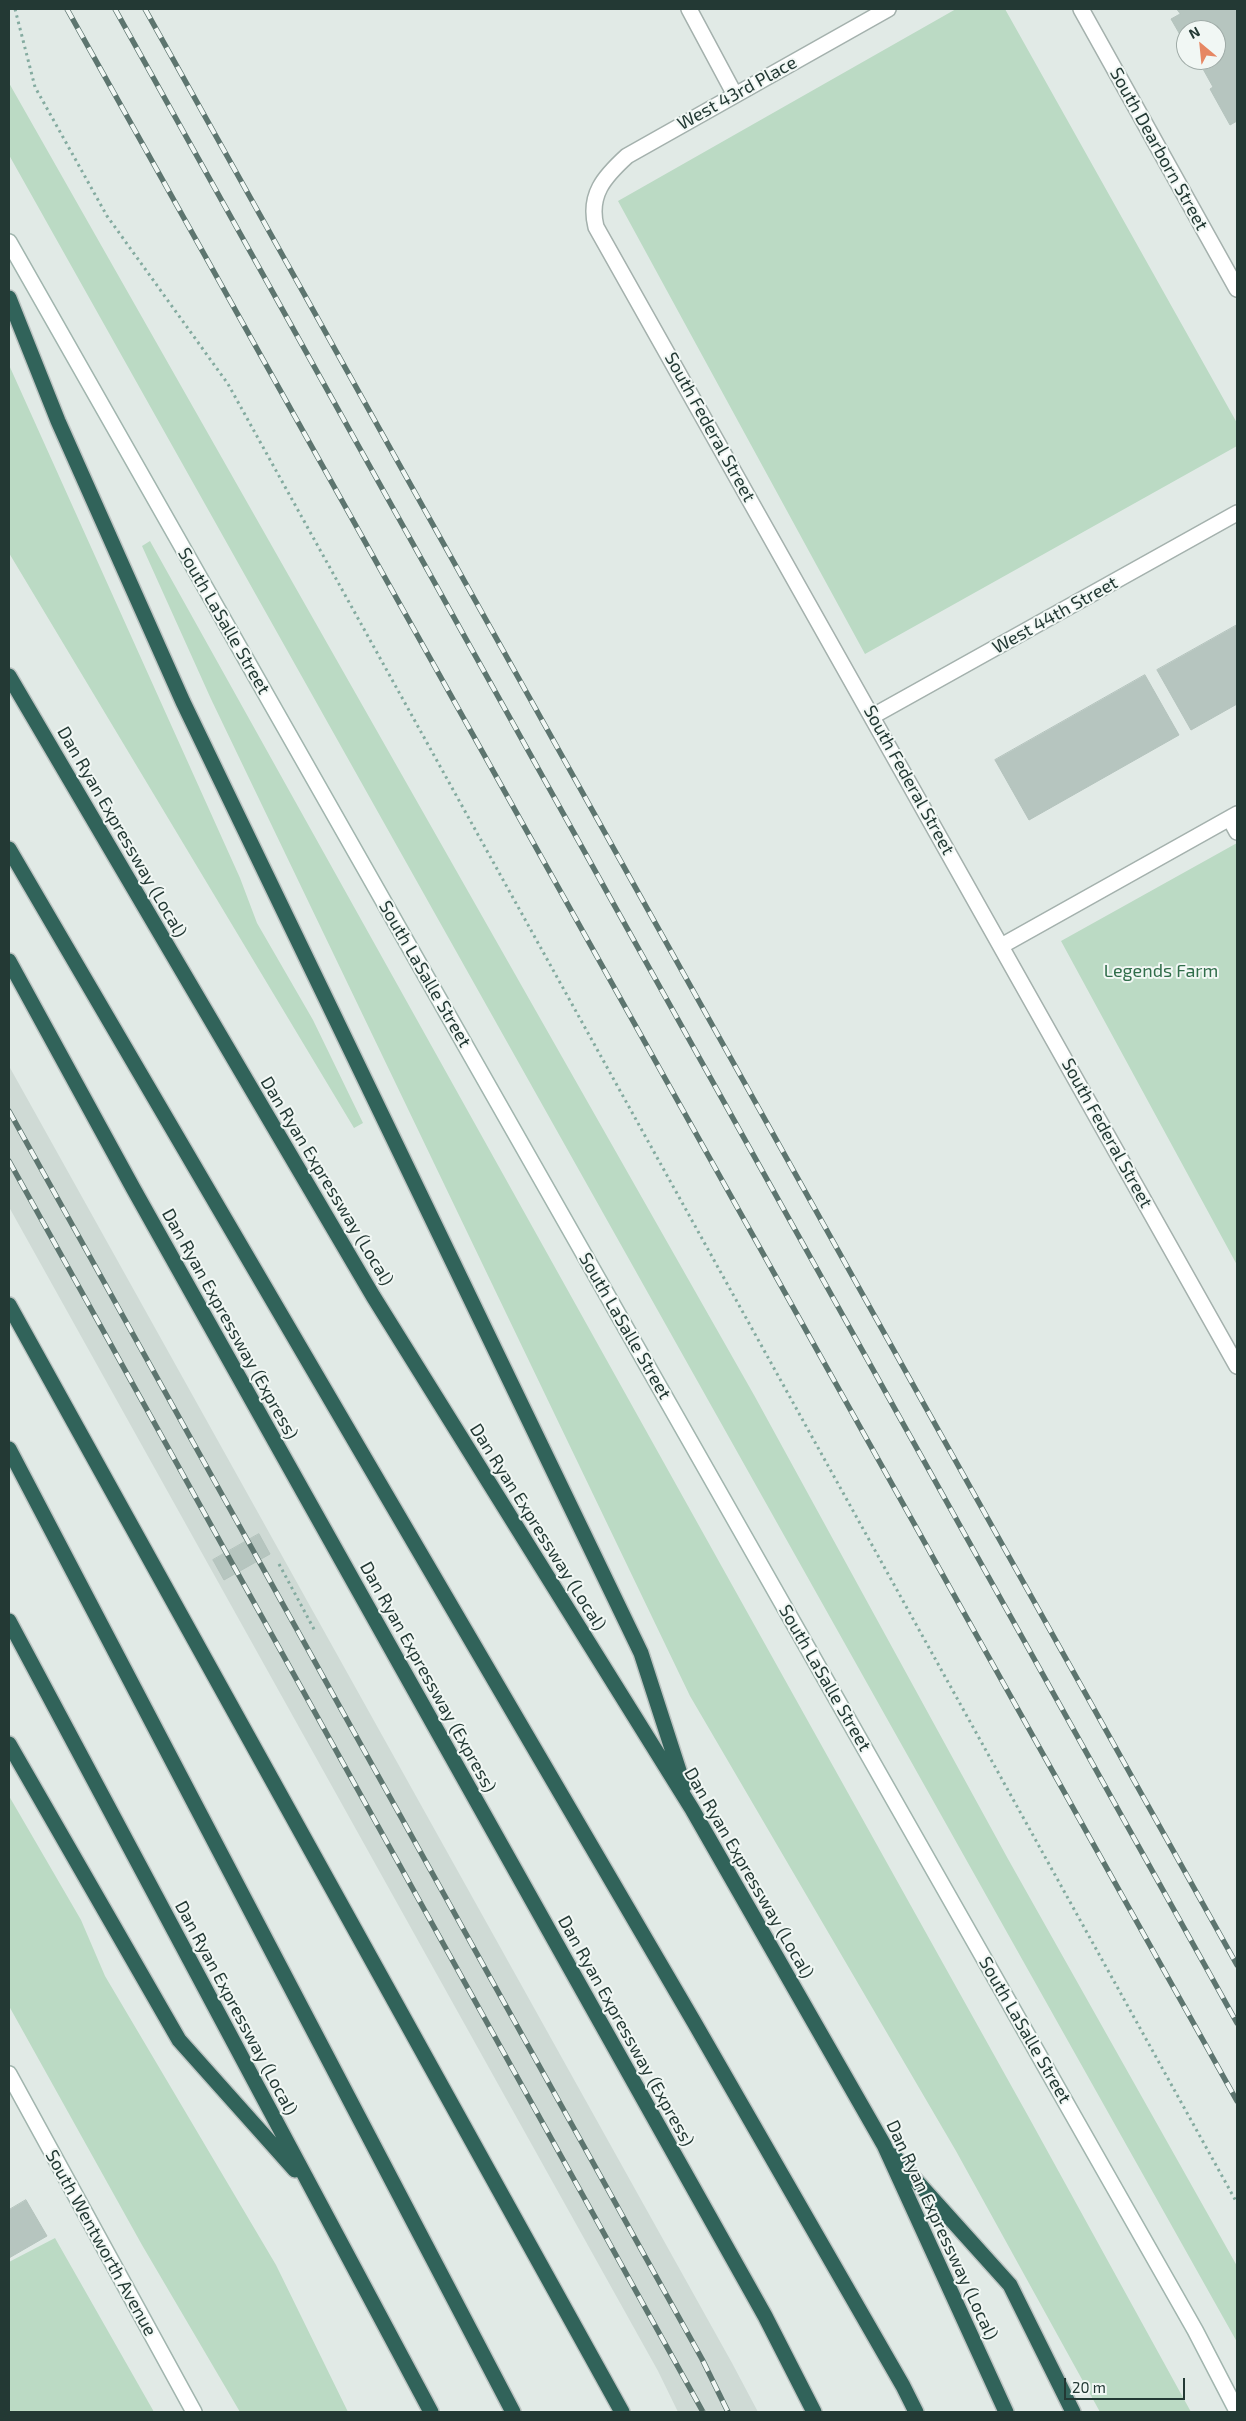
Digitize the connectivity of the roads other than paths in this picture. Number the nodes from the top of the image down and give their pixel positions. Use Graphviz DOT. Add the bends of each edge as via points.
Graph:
graph roads {
  1 [pos="689,9"];
  2 [pos="888,9"];
  3 [pos="1081,9"];
  4 [pos="735,95"];
  5 [pos="597,191"];
  6 [pos="9,242"];
  7 [pos="1237,289"];
  8 [pos="9,298"];
  9 [pos="1237,513"];
  10 [pos="9,676"];
  11 [pos="873,716"];
  12 [pos="1233,816"];
  13 [pos="1237,832"];
  14 [pos="9,849"];
  15 [pos="1002,946"];
  16 [pos="9,961"];
  17 [pos="9,1305"];
  18 [pos="1237,1366"];
  19 [pos="9,1449"];
  20 [pos="9,1621"];
  21 [pos="9,1744"];
  22 [pos="692,1808"];
  23 [pos="9,2074"];
  24 [pos="884,2145"];
  25 [pos="312,2189"];
  26 [pos="1237,2411"];
  27 [pos="194,2412"];
  28 [pos="431,2412"];
  29 [pos="513,2412"];
  30 [pos="622,2412"];
  31 [pos="814,2412"];
  32 [pos="916,2412"];
  33 [pos="1006,2412"];
  34 [pos="1073,2412"];
  1 -- 4 [label="main road"];
  2 -- 4 [label="main road, West 43rd Place"];
  3 -- 7 [label="main road, South Dearborn Street"];
  4 -- 5 [label="main road, West 43rd Place" via="626,156 609,172"];
  5 -- 11 [label="main road, South Federal Street" via="592,211 596,227"];
  6 -- 26 [label="main road, South LaSalle Street" via="1195,2330"];
  8 -- 22 [label="highway" via="58,421 183,702 641,1652"];
  9 -- 11 [label="main road, West 44th Street"];
  10 -- 22 [label="highway, Dan Ryan Expressway (Local)" via="373,1296"];
  11 -- 15 [label="main road, South Federal Street"];
  12 -- 13 [label="main road"];
  12 -- 15 [label="main road"];
  14 -- 32 [label="highway" via="694,2022"];
  15 -- 18 [label="main road, South Federal Street"];
  16 -- 31 [label="highway, Dan Ryan Expressway (Express)" via="765,2316"];
  17 -- 30 [label="highway"];
  19 -- 29 [label="highway"];
  20 -- 25 [label="highway, Dan Ryan Expressway (Local)"];
  21 -- 25 [label="highway" via="179,2040"];
  22 -- 24 [label="highway, Dan Ryan Expressway (Local)"];
  23 -- 27 [label="main road, South Wentworth Avenue"];
  24 -- 33 [label="highway, Dan Ryan Expressway (Local)"];
  24 -- 34 [label="highway" via="1010,2285"];
  25 -- 28 [label="highway, Dan Ryan Expressway (Local)"];
}
